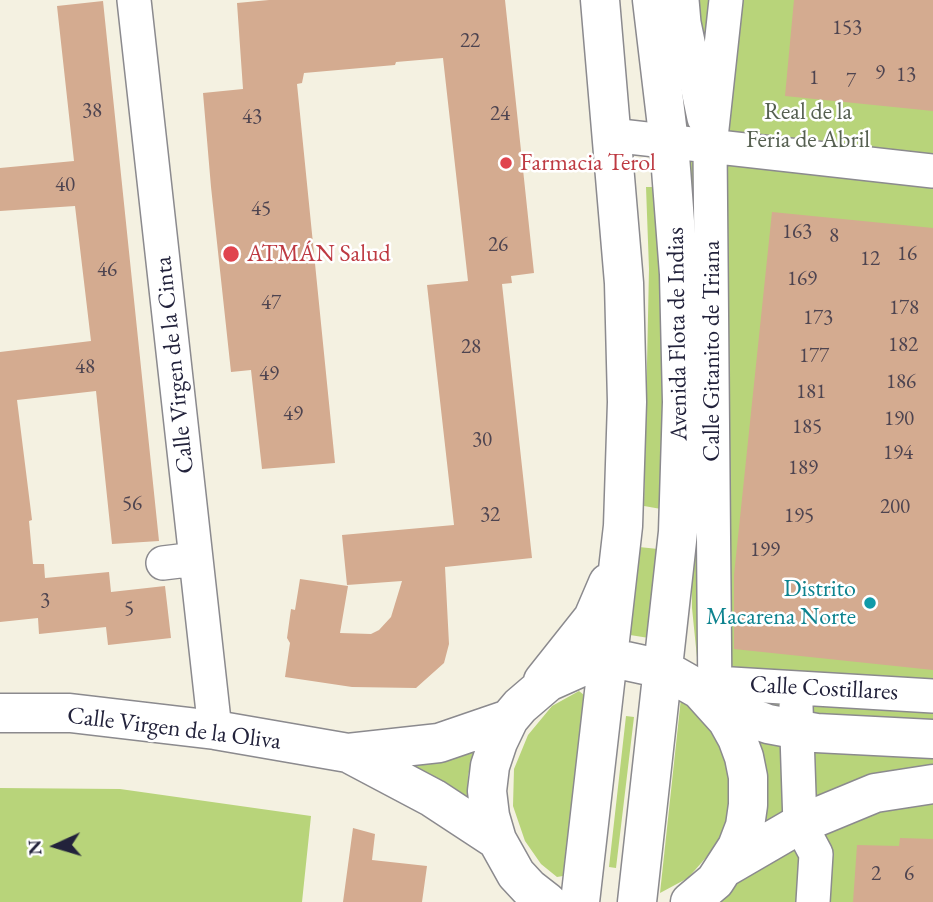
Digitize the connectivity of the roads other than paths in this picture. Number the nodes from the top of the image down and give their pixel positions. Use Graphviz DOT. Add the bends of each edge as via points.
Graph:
graph roads {
  1 [pos="134,0"];
  2 [pos="600,0"];
  3 [pos="652,0"];
  4 [pos="682,0"];
  5 [pos="726,0"];
  6 [pos="611,135"];
  7 [pos="669,143"];
  8 [pos="710,148"];
  9 [pos="933,171"];
  10 [pos="619,555"];
  11 [pos="676,558"];
  12 [pos="196,559"];
  13 [pos="163,563"];
  14 [pos="608,662"];
  15 [pos="663,669"];
  16 [pos="797,688"];
  17 [pos="710,692"];
  18 [pos="933,696"];
  19 [pos="520,707"];
  20 [pos="0,713"];
  21 [pos="795,729"];
  22 [pos="215,730"];
  23 [pos="933,739"];
  24 [pos="348,753"];
  25 [pos="933,784"];
  26 [pos="800,824"];
  27 [pos="497,840"];
  28 [pos="525,888"];
  29 [pos="707,888"];
  30 [pos="547,902"];
  31 [pos="580,902"];
  32 [pos="637,902"];
  33 [pos="813,902"];
  1 -- 12 [label="street, Calle Virgen de la Cinta"];
  2 -- 6 [label="main road"];
  3 -- 7 [label="main road, Avenida Flota de Indias"];
  4 -- 8 [label="street"];
  5 -- 8 [label="street, Calle Gitanito de Triana"];
  6 -- 7 [label="street"];
  6 -- 10 [label="main road" via="624,283 627,402"];
  7 -- 8 [label="street"];
  7 -- 11 [label="main road, Avenida Flota de Indias" via="682,402"];
  8 -- 9 [label="street"];
  8 -- 17 [label="street, Calle Gitanito de Triana"];
  10 -- 14 [label="main road"];
  10 -- 19 [label="main road" via="593,618"];
  11 -- 15 [label="main road, Avenida Flota de Indias"];
  11 -- 17 [label="main road" via="686,656"];
  12 -- 13 [label="street"];
  12 -- 22 [label="street, Calle Virgen de la Cinta"];
  14 -- 15 [label="main road, Calle Virgen de la Oliva"];
  14 -- 19 [label="main road, Calle Virgen de la Oliva" via="566,672"];
  14 -- 31 [label="main road"];
  15 -- 17 [label="main road, Calle Virgen de la Oliva"];
  15 -- 32 [label="main road, Avenida Flota de Indias"];
  16 -- 17 [label="street, Calle Costillares"];
  16 -- 18 [label="street, Calle Costillares"];
  16 -- 21 [label="street"];
  17 -- 21 [label="main road, Calle Virgen de la Oliva" via="768,724"];
  17 -- 29 [label="main road" via="737,738 748,777 748,805 737,847"];
  19 -- 24 [label="main road, Calle Virgen de la Oliva" via="439,743"];
  19 -- 27 [label="main road" via="498,742 489,778 490,816"];
  20 -- 22 [label="main road, Calle Virgen de la Oliva" via="70,713"];
  21 -- 23 [label="main road, Calle Virgen de la Oliva"];
  21 -- 26 [label="street"];
  22 -- 24 [label="main road, Calle Virgen de la Oliva"];
  24 -- 27 [label="main road, Calle Virgen de la Oliva" via="433,798"];
  25 -- 26 [label="main road" via="875,793"];
  26 -- 29 [label="main road"];
  26 -- 33 [label="street" via="816,854"];
  27 -- 28 [label="main road"];
  28 -- 30 [label="main road"];
}
